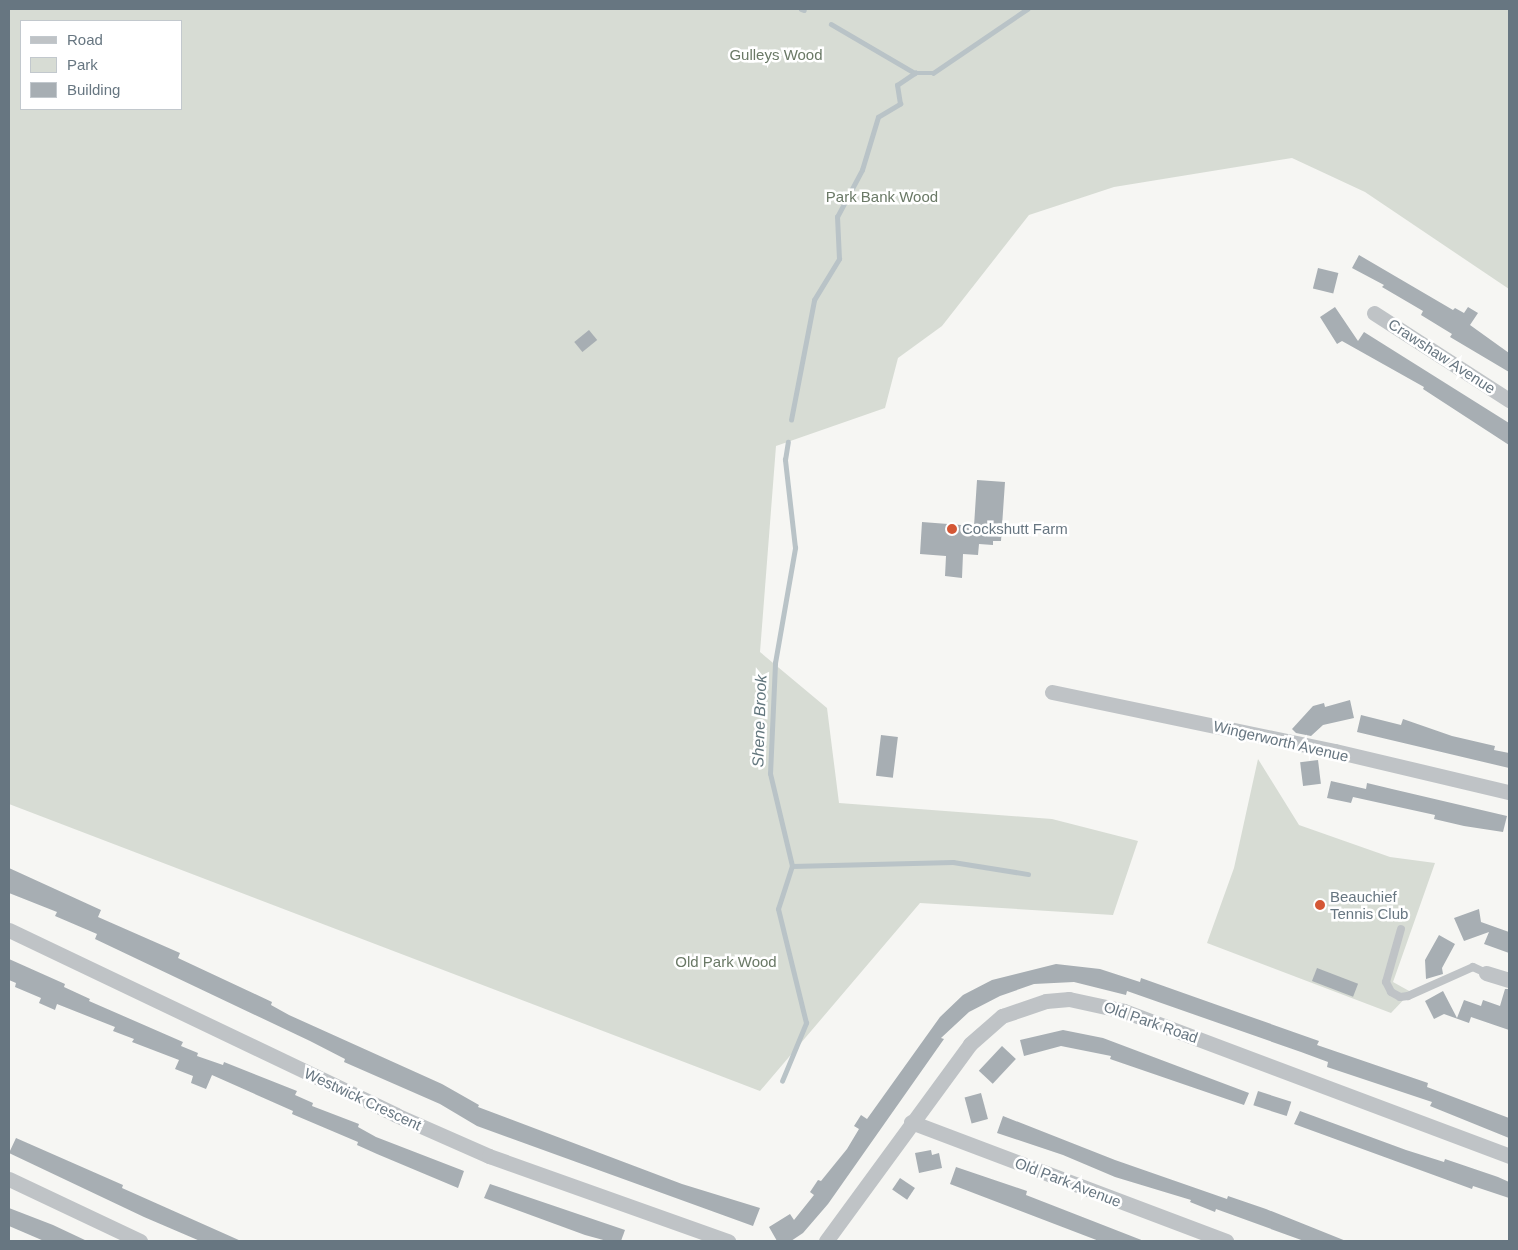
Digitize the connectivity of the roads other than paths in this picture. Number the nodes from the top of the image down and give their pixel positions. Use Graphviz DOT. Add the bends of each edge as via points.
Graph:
graph roads {
  1 [pos="1374,313"];
  2 [pos="1509,400"];
  3 [pos="1052,692"];
  4 [pos="1509,792"];
  5 [pos="1400,929"];
  6 [pos="9,930"];
  7 [pos="1486,973"];
  8 [pos="1509,980"];
  9 [pos="911,1122"];
  10 [pos="1509,1156"];
  11 [pos="9,1180"];
  12 [pos="140,1241"];
  13 [pos="728,1241"];
  14 [pos="826,1241"];
  15 [pos="1226,1241"];
  1 -- 2 [label="street, Crawshaw Avenue"];
  3 -- 4 [label="street, Wingerworth Avenue" via="1335,751"];
  5 -- 7 [label="lane" via="1386,982 1391,992 1400,997 1473,967"];
  6 -- 13 [label="street, Westwick Crescent" via="396,1115 489,1156"];
  7 -- 8 [label="street"];
  9 -- 10 [label="street, Old Park Road" via="986,1027 1022,1007 1069,999 1124,1011"];
  9 -- 14 [label="street, Old Park Road"];
  9 -- 15 [label="street, Old Park Avenue"];
  11 -- 12 [label="street"];
}
